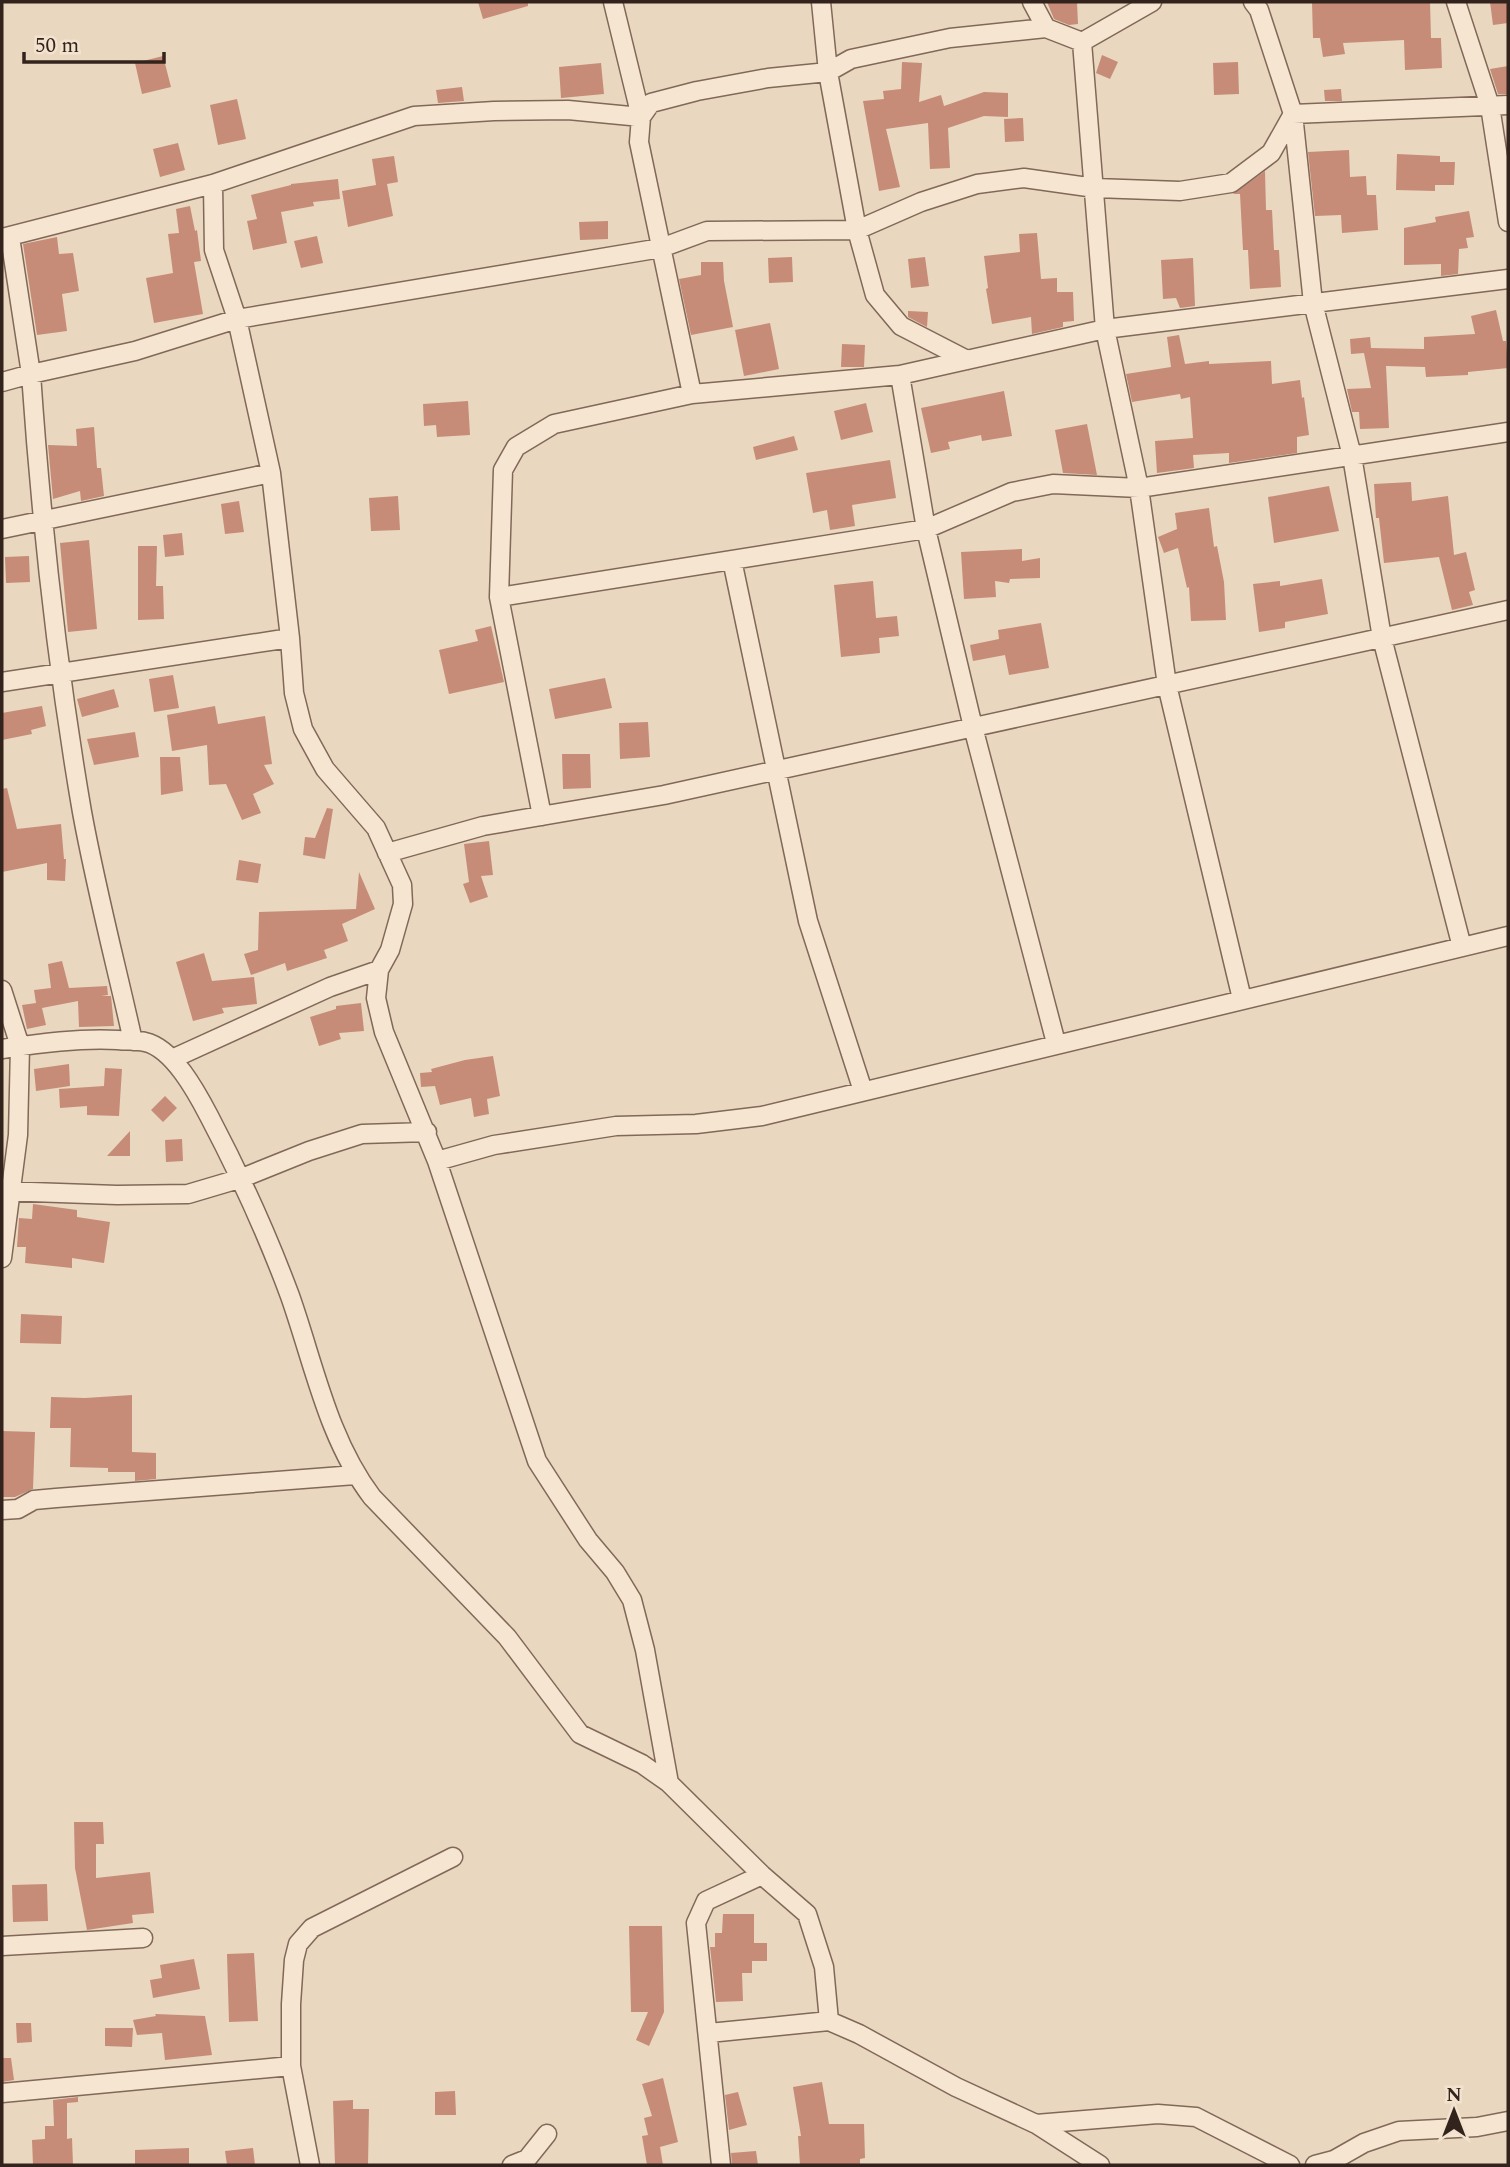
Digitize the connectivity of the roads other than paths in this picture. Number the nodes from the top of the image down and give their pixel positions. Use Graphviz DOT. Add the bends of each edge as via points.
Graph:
graph roads {
  1 [pos="613,2"];
  2 [pos="821,2"];
  3 [pos="1032,2"];
  4 [pos="1152,2"];
  5 [pos="1253,2"];
  6 [pos="1456,2"];
  7 [pos="1046,28"];
  8 [pos="1082,43"];
  9 [pos="828,72"];
  10 [pos="1499,105"];
  11 [pos="1293,114"];
  12 [pos="641,117"];
  13 [pos="212,184"];
  14 [pos="1095,188"];
  15 [pos="1508,222"];
  16 [pos="857,230"];
  17 [pos="6,237"];
  18 [pos="661,248"];
  19 [pos="1508,279"];
  20 [pos="1313,303"];
  21 [pos="237,319"];
  22 [pos="1105,329"];
  23 [pos="967,360"];
  24 [pos="31,374"];
  25 [pos="900,375"];
  26 [pos="2,382"];
  27 [pos="692,394"];
  28 [pos="1508,432"];
  29 [pos="1352,456"];
  30 [pos="271,473"];
  31 [pos="1139,488"];
  32 [pos="44,520"];
  33 [pos="2,529"];
  34 [pos="926,529"];
  35 [pos="732,560"];
  36 [pos="499,597"];
  37 [pos="1508,610"];
  38 [pos="290,638"];
  39 [pos="1382,638"];
  40 [pos="61,672"];
  41 [pos="2,682"];
  42 [pos="1167,685"];
  43 [pos="973,727"];
  44 [pos="775,770"];
  45 [pos="542,816"];
  46 [pos="387,853"];
  47 [pos="1508,936"];
  48 [pos="1462,947"];
  49 [pos="379,971"];
  50 [pos="2,990"];
  51 [pos="1242,999"];
  52 [pos="133,1041"];
  53 [pos="1056,1044"];
  54 [pos="11,1048"];
  55 [pos="172,1059"];
  56 [pos="863,1091"];
  57 [pos="426,1132"];
  58 [pos="437,1161"];
  59 [pos="242,1178"];
  60 [pos="6,1190"];
  61 [pos="2,1258"];
  62 [pos="355,1475"];
  63 [pos="2,1510"];
  64 [pos="669,1783"];
  65 [pos="453,1857"];
  66 [pos="762,1875"];
  67 [pos="143,1938"];
  68 [pos="2,1946"];
  69 [pos="829,2021"];
  70 [pos="709,2033"];
  71 [pos="291,2066"];
  72 [pos="2,2093"];
  73 [pos="1508,2121"];
  74 [pos="1036,2124"];
  75 [pos="547,2134"];
  76 [pos="310,2165"];
  77 [pos="512,2165"];
  78 [pos="722,2165"];
  79 [pos="1100,2165"];
  80 [pos="1290,2165"];
  81 [pos="1315,2165"];
  1 -- 12 [label="street"];
  2 -- 9 [label="street"];
  3 -- 7 [label="street"];
  4 -- 8 [label="street"];
  5 -- 11 [label="street"];
  6 -- 10 [label="street"];
  7 -- 8 [label="street"];
  7 -- 9 [label="street" via="950,38 851,59"];
  8 -- 14 [label="street"];
  9 -- 12 [label="street" via="696,90 651,103"];
  9 -- 16 [label="street"];
  10 -- 11 [label="street"];
  10 -- 15 [label="street"];
  11 -- 14 [label="street" via="1270,153 1231,183 1180,191"];
  11 -- 20 [label="street"];
  12 -- 13 [label="street" via="568,110 414,116"];
  12 -- 18 [label="street" via="639,142"];
  13 -- 17 [label="street"];
  13 -- 21 [label="street" via="214,250"];
  14 -- 16 [label="street" via="1024,178 977,184"];
  14 -- 22 [label="street"];
  16 -- 18 [label="street" via="707,231"];
  16 -- 23 [label="street" via="875,295 901,326"];
  17 -- 24 [label="street"];
  18 -- 21 [label="street"];
  18 -- 27 [label="street"];
  19 -- 20 [label="street"];
  20 -- 22 [label="street"];
  20 -- 29 [label="street"];
  21 -- 24 [label="street" via="135,351"];
  21 -- 30 [label="street"];
  22 -- 23 [label="street"];
  22 -- 31 [label="street"];
  23 -- 25 [label="street"];
  24 -- 26 [label="street"];
  24 -- 32 [label="street"];
  25 -- 27 [label="street"];
  25 -- 34 [label="street"];
  27 -- 36 [label="street" via="554,424 516,447 503,470"];
  28 -- 29 [label="street"];
  29 -- 31 [label="street"];
  29 -- 39 [label="street"];
  30 -- 32 [label="street"];
  30 -- 38 [label="street"];
  31 -- 34 [label="street" via="1053,484 1012,492"];
  31 -- 42 [label="street"];
  32 -- 33 [label="street"];
  32 -- 40 [label="street"];
  34 -- 35 [label="street"];
  34 -- 43 [label="street"];
  35 -- 36 [label="street"];
  35 -- 44 [label="street"];
  36 -- 45 [label="street"];
  37 -- 39 [label="street"];
  38 -- 40 [label="street"];
  38 -- 46 [label="street" via="294,693 303,729 325,769 376,828"];
  39 -- 42 [label="street"];
  39 -- 48 [label="street"];
  40 -- 41 [label="street"];
  40 -- 52 [label="street" via="83,813"];
  42 -- 43 [label="street"];
  42 -- 51 [label="street"];
  43 -- 44 [label="street"];
  43 -- 53 [label="street"];
  44 -- 45 [label="street" via="664,796"];
  44 -- 56 [label="street" via="808,921"];
  45 -- 46 [label="street" via="483,826"];
  46 -- 49 [label="street" via="402,885 403,904"];
  47 -- 48 [label="street"];
  48 -- 51 [label="street"];
  49 -- 55 [label="street" via="330,987"];
  49 -- 57 [label="street" via="376,998 384,1032"];
  50 -- 54 [label="street"];
  51 -- 53 [label="street"];
  52 -- 54 [label="street" via="93,1039"];
  52 -- 55 [label="street" via="147,1042"];
  53 -- 56 [label="street"];
  54 -- 60 [label="street" via="18,1135"];
  55 -- 59 [label="street" via="194,1089"];
  56 -- 58 [label="street" via="762,1116 616,1126 494,1146"];
  57 -- 58 [label="street"];
  57 -- 59 [label="street" via="362,1134"];
  58 -- 64 [label="street" via="537,1461 632,1600 646,1650"];
  59 -- 60 [label="street" via="188,1194"];
  59 -- 62 [label="street"];
  60 -- 61 [label="street"];
  62 -- 63 [label="street" via="34,1500 18,1509"];
  62 -- 64 [label="street" via="507,1637 580,1734 642,1763"];
  64 -- 66 [label="street"];
  65 -- 71 [label="street" via="312,1928 298,1944 291,2004"];
  66 -- 69 [label="street" via="807,1914 824,1967"];
  66 -- 70 [label="street" via="706,1901 696,1923"];
  67 -- 68 [label="street"];
  69 -- 70 [label="street"];
  69 -- 74 [label="street"];
  70 -- 78 [label="street"];
  71 -- 72 [label="street"];
  71 -- 76 [label="street"];
  73 -- 81 [label="street" via="1399,2131"];
  74 -- 79 [label="street"];
  74 -- 80 [label="street" via="1158,2114 1196,2117"];
  75 -- 77 [label="street" via="527,2159"];
}
